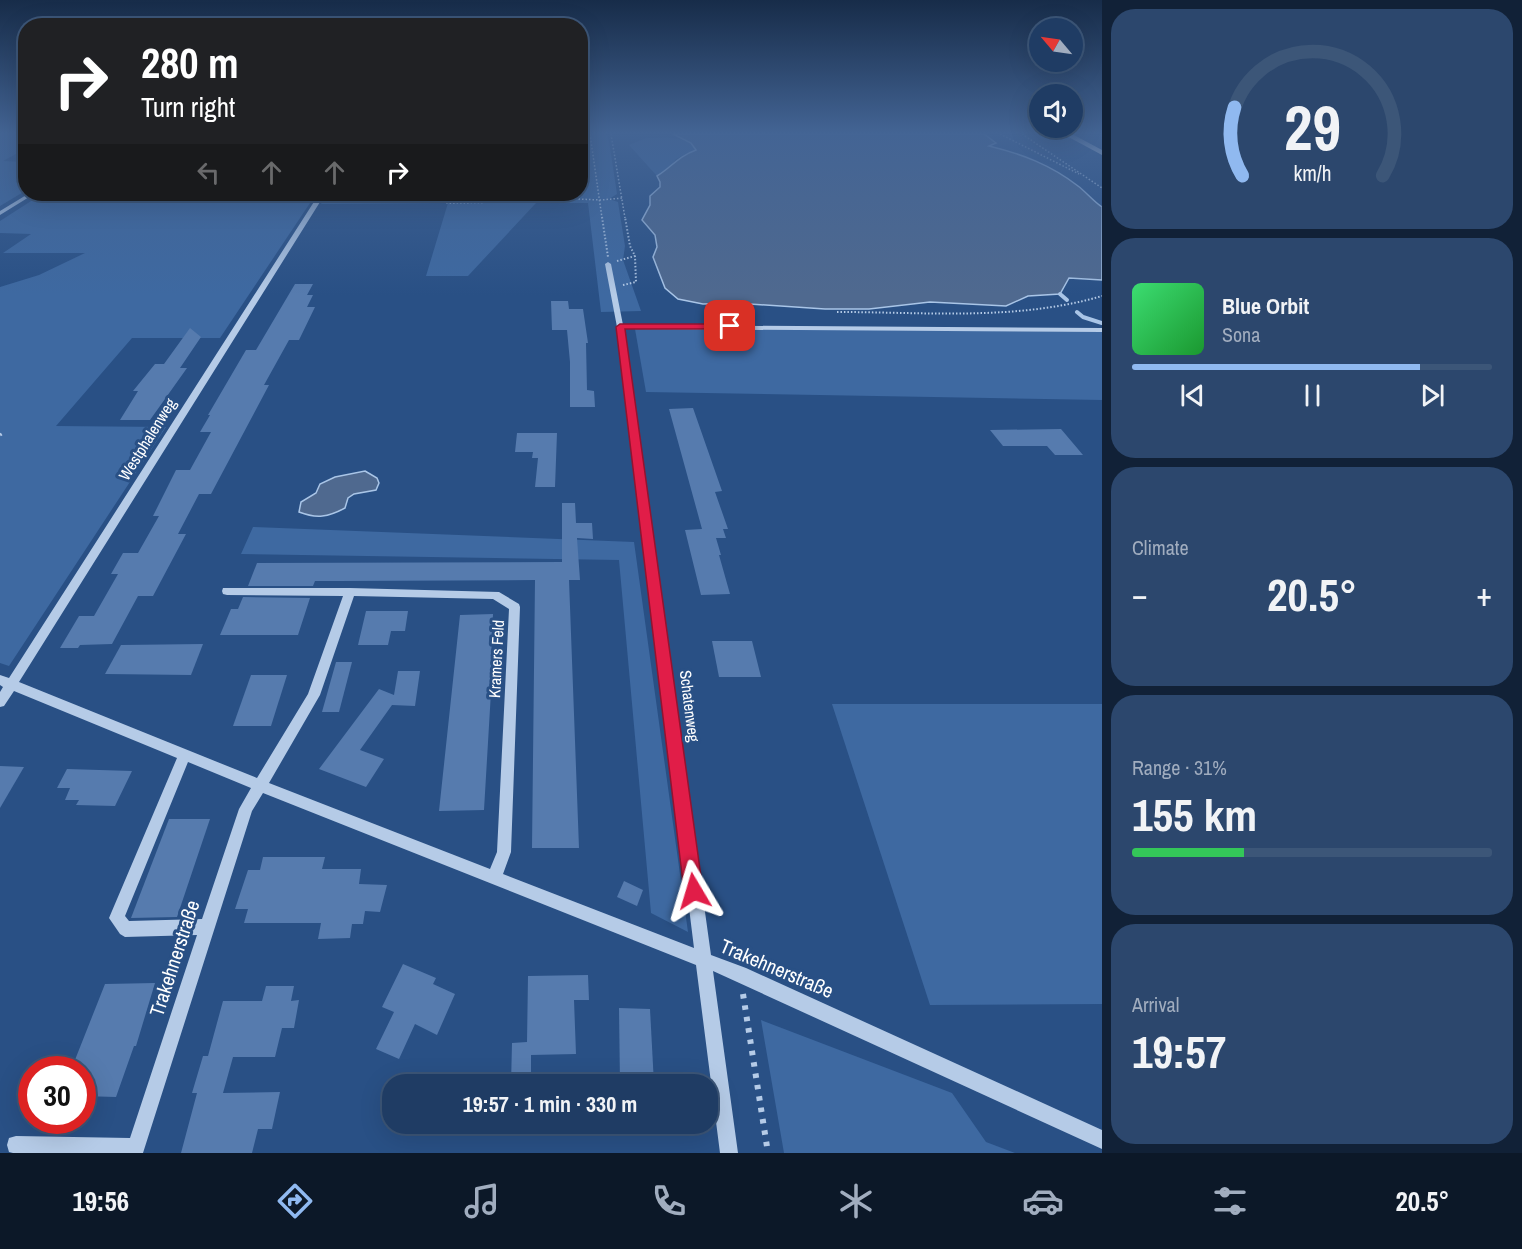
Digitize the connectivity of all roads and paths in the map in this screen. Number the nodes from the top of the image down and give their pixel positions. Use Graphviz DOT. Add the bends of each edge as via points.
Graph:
graph roads {
  1 [pos="599,188"];
  2 [pos="621,188"];
  3 [pos="623,198"];
  4 [pos="588,199"];
  5 [pos="601,200"];
  6 [pos="20,201"];
  7 [pos="317,201"];
  8 [pos="438,201"];
  9 [pos="511,201"];
  10 [pos="0,213"];
  11 [pos="635,256"];
  12 [pos="608,264"];
  13 [pos="636,282"];
  14 [pos="1102,296"];
  15 [pos="837,312"];
  16 [pos="620,327"];
  17 [pos="1102,330"];
  18 [pos="227,591"];
  19 [pos="350,592"];
  20 [pos="6,682"];
  21 [pos="0,702"];
  22 [pos="185,755"];
  23 [pos="261,786"];
  24 [pos="494,878"];
  25 [pos="208,927"];
  26 [pos="703,961"];
  27 [pos="740,974"];
  28 [pos="1102,1140"];
  29 [pos="16,1145"];
  30 [pos="135,1150"];
  31 [pos="729,1153"];
  32 [pos="768,1153"];
  1 -- 5 [label="path"];
  2 -- 3 [label="path"];
  3 -- 5 [label="path"];
  3 -- 11 [label="path"];
  4 -- 5 [label="path"];
  5 -- 12 [label="path"];
  6 -- 10 [label="street"];
  7 -- 20 [label="street, Westphalenweg"];
  8 -- 9 [label="path"];
  11 -- 12 [label="path"];
  11 -- 13 [label="path"];
  12 -- 16 [label="street, Schatenweg"];
  14 -- 15 [label="path" via="1024,312"];
  16 -- 17 [label="street"];
  16 -- 26 [label="street, Schatenweg"];
  18 -- 19 [label="street, Kramers Feld"];
  19 -- 23 [label="street" via="314,695"];
  19 -- 24 [label="street, Kramers Feld" via="495,595 515,607 504,852"];
  20 -- 21 [label="street, Westphalenweg"];
  20 -- 22 [label="street, Trakehnerstraße"];
  22 -- 23 [label="street, Trakehnerstraße"];
  22 -- 25 [label="street" via="117,918 124,929"];
  23 -- 24 [label="street, Trakehnerstraße"];
  23 -- 25 [label="street, Trakehnerstraße" via="246,809"];
  24 -- 26 [label="street, Trakehnerstraße"];
  25 -- 30 [label="street, Trakehnerstraße"];
  26 -- 27 [label="street, Trakehnerstraße"];
  26 -- 31 [label="street, Schatenweg"];
  27 -- 28 [label="street, Trakehnerstraße"];
  27 -- 32 [label="path"];
  29 -- 30 [label="street, Trakehnerstraße"];
}
